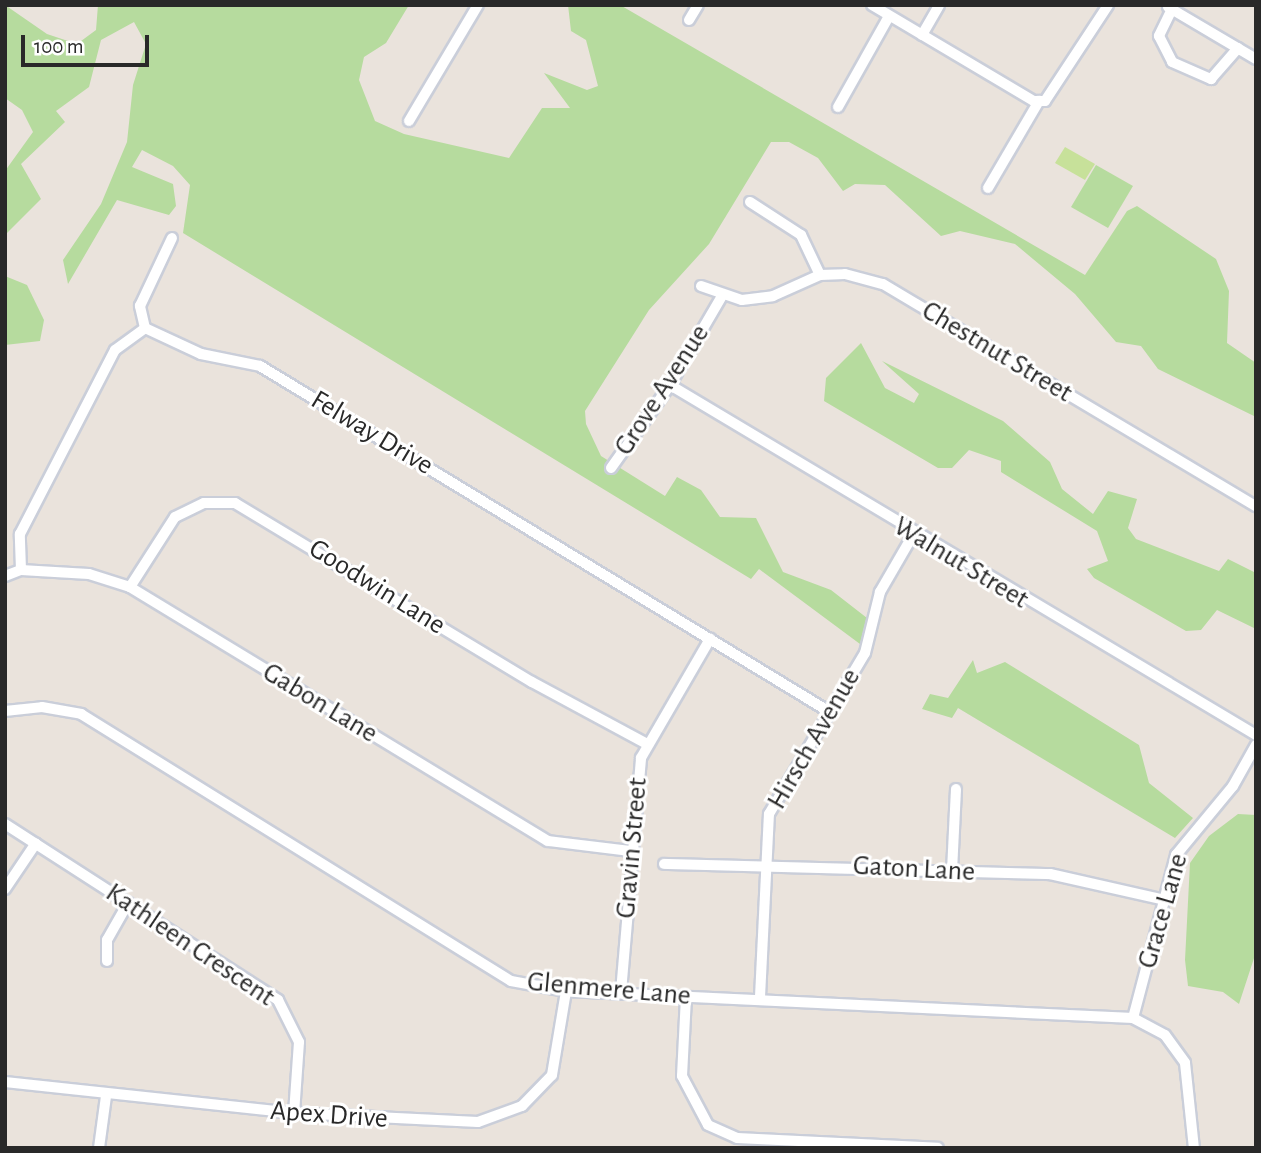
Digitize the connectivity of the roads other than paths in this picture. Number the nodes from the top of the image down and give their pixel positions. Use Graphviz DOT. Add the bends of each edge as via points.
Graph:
graph roads {
  1 [pos="478,5"];
  2 [pos="698,5"];
  3 [pos="872,5"];
  4 [pos="939,5"];
  5 [pos="1108,5"];
  6 [pos="1168,7"];
  7 [pos="890,16"];
  8 [pos="690,20"];
  9 [pos="922,35"];
  10 [pos="1238,48"];
  11 [pos="1256,59"];
  12 [pos="1042,101"];
  13 [pos="838,107"];
  14 [pos="409,121"];
  15 [pos="988,188"];
  16 [pos="750,202"];
  17 [pos="172,237"];
  18 [pos="820,275"];
  19 [pos="701,286"];
  20 [pos="722,296"];
  21 [pos="145,328"];
  22 [pos="670,385"];
  23 [pos="611,468"];
  24 [pos="1256,506"];
  25 [pos="913,535"];
  26 [pos="21,570"];
  27 [pos="5,576"];
  28 [pos="130,587"];
  29 [pos="710,639"];
  30 [pos="5,711"];
  31 [pos="828,711"];
  32 [pos="1256,735"];
  33 [pos="647,744"];
  34 [pos="1256,745"];
  35 [pos="956,789"];
  36 [pos="5,824"];
  37 [pos="36,843"];
  38 [pos="631,851"];
  39 [pos="768,862"];
  40 [pos="664,864"];
  41 [pos="952,871"];
  42 [pos="5,889"];
  43 [pos="1161,899"];
  44 [pos="128,903"];
  45 [pos="107,961"];
  46 [pos="565,991"];
  47 [pos="621,992"];
  48 [pos="686,997"];
  49 [pos="760,998"];
  50 [pos="1133,1018"];
  51 [pos="5,1082"];
  52 [pos="106,1096"];
  53 [pos="294,1113"];
  54 [pos="99,1148"];
  55 [pos="938,1148"];
  56 [pos="1194,1148"];
  1 -- 14 [label="street"];
  2 -- 8 [label="street"];
  3 -- 7 [label="street"];
  4 -- 9 [label="street"];
  5 -- 12 [label="street"];
  6 -- 10 [label="street"];
  6 -- 10 [label="street" via="1159,36 1172,62 1211,79"];
  7 -- 9 [label="street"];
  7 -- 13 [label="street"];
  9 -- 12 [label="street"];
  10 -- 11 [label="street"];
  12 -- 15 [label="street"];
  16 -- 18 [label="street" via="801,235"];
  17 -- 21 [label="street" via="140,306"];
  18 -- 20 [label="street, Chestnut Street" via="760,299"];
  18 -- 24 [label="street, Chestnut Street" via="845,274 883,284"];
  19 -- 20 [label="street, Chestnut Street"];
  20 -- 22 [label="street, Grove Avenue"];
  21 -- 26 [label="street" via="115,350 20,534"];
  21 -- 29 [label="street, Felway Drive" via="201,354 260,366"];
  22 -- 23 [label="street, Grove Avenue"];
  22 -- 25 [label="street, Walnut Street"];
  25 -- 31 [label="street, Hirsch Avenue" via="880,592 865,653"];
  25 -- 32 [label="street, Walnut Street"];
  26 -- 27 [label="street, Gabon Lane"];
  26 -- 28 [label="street, Gabon Lane" via="89,574"];
  28 -- 33 [label="street, Goodwin Lane" via="175,517 204,503 235,503 532,682"];
  28 -- 38 [label="street, Gabon Lane" via="548,841"];
  29 -- 31 [label="street, Felway Drive"];
  29 -- 33 [label="street, Gravin Street"];
  30 -- 46 [label="street, Glenmere Lane" via="42,707 81,714 478,965 511,981"];
  31 -- 39 [label="street, Hirsch Avenue" via="769,814"];
  33 -- 38 [label="street, Gravin Street" via="634,794"];
  34 -- 43 [label="street, Grace Lane" via="1228,794 1182,843"];
  35 -- 41 [label="street"];
  36 -- 37 [label="street, Kathleen Crescent"];
  37 -- 42 [label="street"];
  37 -- 44 [label="street, Kathleen Crescent"];
  38 -- 47 [label="street, Gravin Street"];
  39 -- 40 [label="street, Gaton Lane"];
  39 -- 41 [label="street, Gaton Lane"];
  39 -- 49 [label="street, Hirsch Avenue"];
  41 -- 43 [label="street, Gaton Lane" via="1050,874"];
  43 -- 50 [label="street, Grace Lane"];
  44 -- 45 [label="street" via="107,940"];
  44 -- 53 [label="street, Kathleen Crescent" via="278,1000 299,1042"];
  46 -- 47 [label="street, Glenmere Lane"];
  46 -- 53 [label="street, Apex Drive" via="552,1076 509,1114 455,1122"];
  47 -- 48 [label="street, Glenmere Lane"];
  48 -- 49 [label="street, Glenmere Lane"];
  48 -- 55 [label="street" via="682,1076 708,1125 737,1138"];
  49 -- 50 [label="street, Glenmere Lane"];
  50 -- 56 [label="street, Glenmere Lane" via="1165,1035 1185,1063"];
  51 -- 52 [label="street, Apex Drive"];
  52 -- 53 [label="street, Apex Drive"];
  52 -- 54 [label="street"];
}
